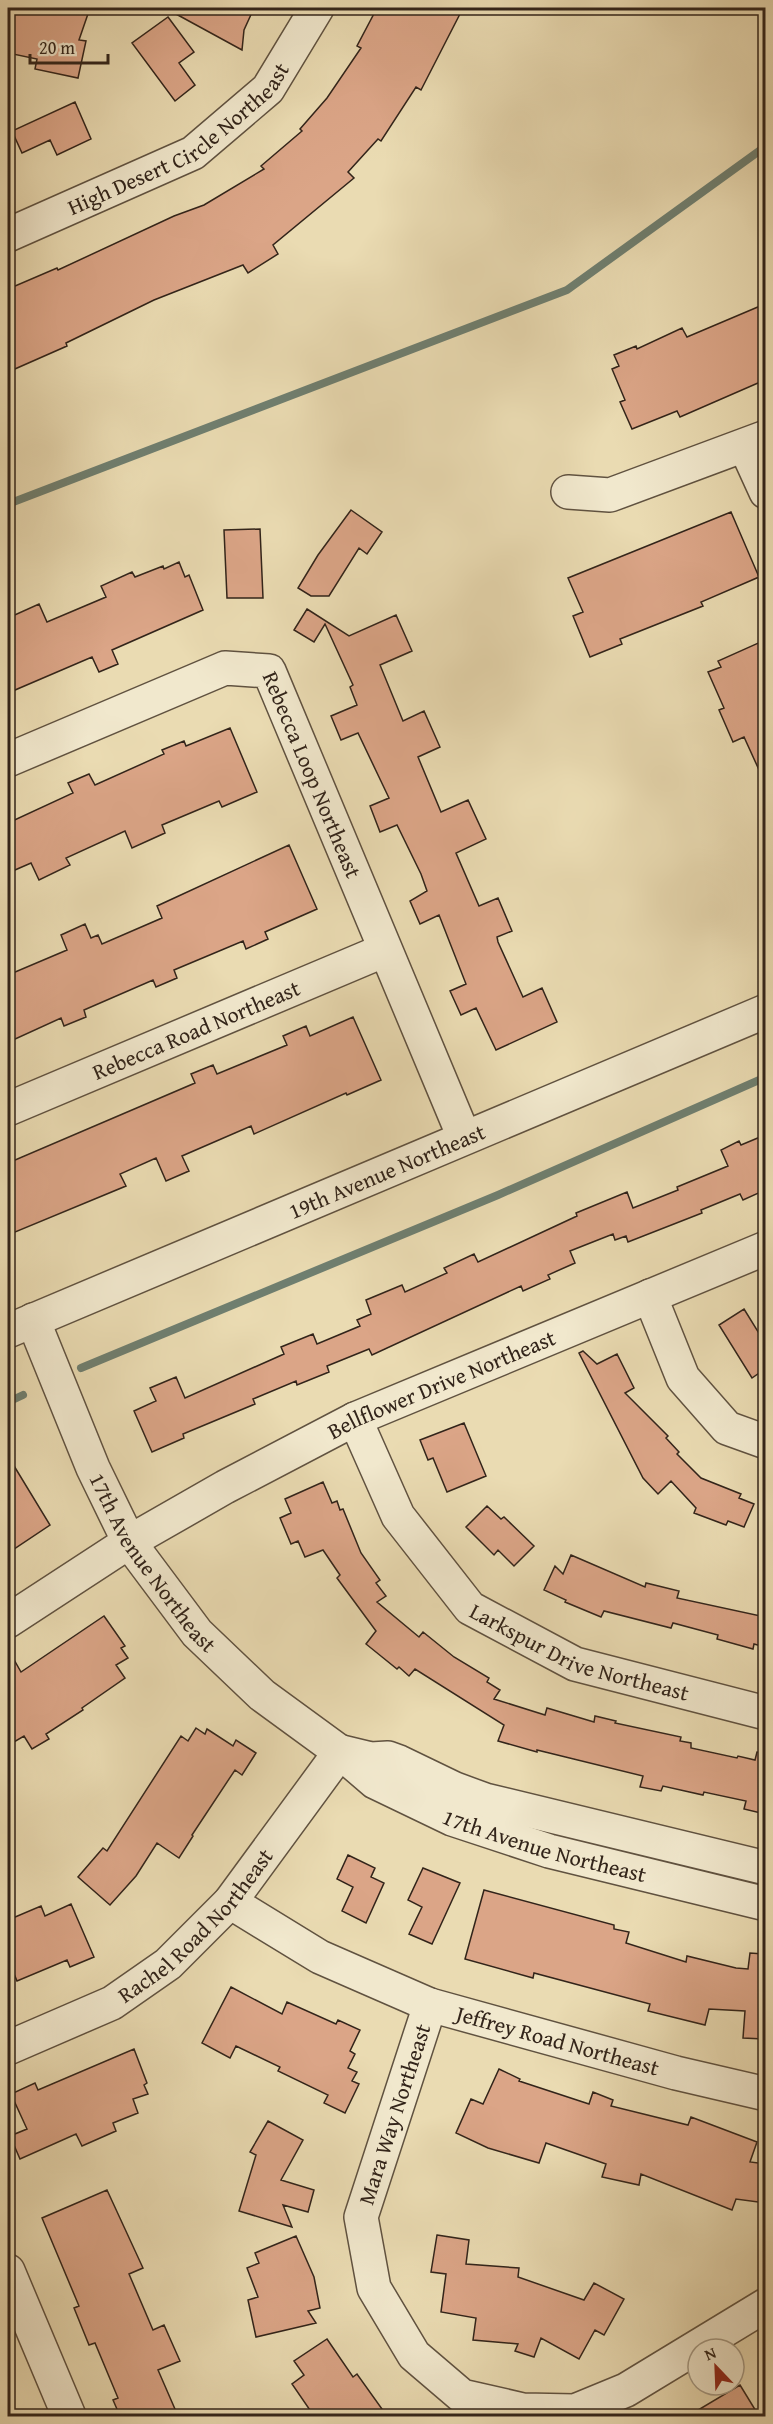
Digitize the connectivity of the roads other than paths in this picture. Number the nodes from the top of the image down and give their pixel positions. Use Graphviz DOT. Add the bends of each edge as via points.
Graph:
graph roads {
  1 [pos="317,8"];
  2 [pos="8,235"];
  3 [pos="755,441"];
  4 [pos="567,492"];
  5 [pos="765,492"];
  6 [pos="8,760"];
  7 [pos="385,950"];
  8 [pos="765,1011"];
  9 [pos="8,1109"];
  10 [pos="464,1137"];
  11 [pos="765,1248"];
  12 [pos="650,1296"];
  13 [pos="20,1325"];
  14 [pos="356,1419"];
  15 [pos="765,1442"];
  16 [pos="129,1542"];
  17 [pos="8,1621"];
  18 [pos="765,1713"];
  19 [pos="340,1752"];
  20 [pos="765,1868"];
  21 [pos="230,1902"];
  22 [pos="765,1904"];
  23 [pos="430,2004"];
  24 [pos="8,2048"];
  25 [pos="765,2094"];
  26 [pos="8,2271"];
  27 [pos="765,2305"];
  28 [pos="69,2416"];
  1 -- 2 [label="street, High Desert Circle Northeast" via="267,89 193,153"];
  3 -- 4 [label="street" via="610,495"];
  3 -- 5 [label="street"];
  6 -- 7 [label="street, Rebecca Loop Northeast" via="225,668 269,671"];
  7 -- 9 [label="street, Rebecca Road Northeast"];
  7 -- 10 [label="street, Rebecca Loop Northeast"];
  8 -- 10 [label="street, 19th Avenue Northeast"];
  10 -- 13 [label="street, 19th Avenue Northeast"];
  11 -- 12 [label="street, Bellflower Drive Northeast"];
  12 -- 14 [label="street, Bellflower Drive Northeast"];
  12 -- 15 [label="street" via="683,1378 728,1428"];
  13 -- 16 [label="street, 17th Avenue Northeast"];
  14 -- 16 [label="street, Bellflower Drive Northeast" via="225,1486"];
  14 -- 18 [label="street, Larkspur Drive Northeast" via="398,1516 470,1608 575,1664"];
  16 -- 17 [label="street, Bellflower Drive Northeast"];
  16 -- 19 [label="street, 17th Avenue Northeast" via="197,1633 262,1695"];
  19 -- 20 [label="street, 17th Avenue Northeast" via="371,1759 388,1758 485,1800"];
  19 -- 21 [label="street, Rachel Road Northeast"];
  19 -- 22 [label="street, 17th Avenue Northeast" via="375,1782 401,1796 496,1835"];
  21 -- 23 [label="street, Jeffrey Road Northeast" via="320,1957"];
  21 -- 24 [label="street, Rachel Road Northeast" via="168,1964 112,2003"];
  23 -- 25 [label="street, Jeffrey Road Northeast"];
  23 -- 27 [label="street, Mara Way Northeast" via="361,2217 374,2288 414,2355 462,2396 523,2410 575,2411 626,2390"];
  26 -- 28 [label="street"];
}
